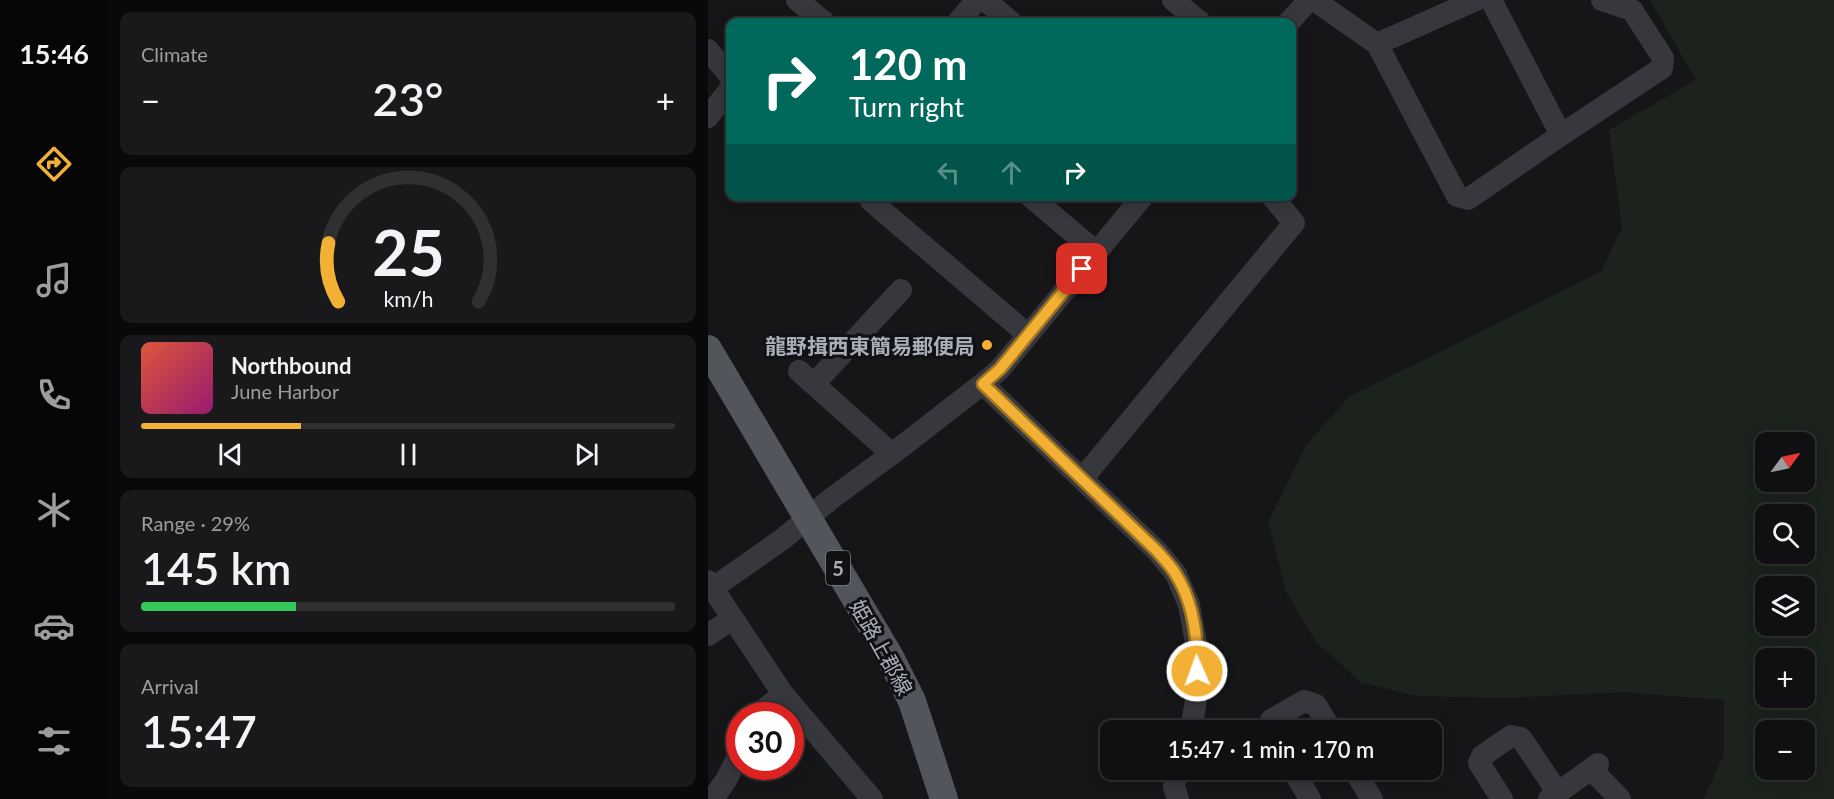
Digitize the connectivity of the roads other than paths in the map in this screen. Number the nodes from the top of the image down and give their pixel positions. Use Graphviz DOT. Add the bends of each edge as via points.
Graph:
graph roads {
  1 [pos="797,0"];
  2 [pos="977,0"];
  3 [pos="985,0"];
  4 [pos="1173,0"];
  5 [pos="1309,0"];
  6 [pos="1314,0"];
  7 [pos="1476,0"];
  8 [pos="1491,0"];
  9 [pos="1602,0"];
  10 [pos="819,18"];
  11 [pos="961,18"];
  12 [pos="1006,18"];
  13 [pos="1195,18"];
  14 [pos="1293,18"];
  15 [pos="1377,44"];
  16 [pos="708,50"];
  17 [pos="726,71"];
  18 [pos="726,94"];
  19 [pos="708,117"];
  20 [pos="1561,135"];
  21 [pos="871,201"];
  22 [pos="1036,201"];
  23 [pos="1139,201"];
  24 [pos="1276,201"];
  25 [pos="1096,252"];
  26 [pos="901,290"];
  27 [pos="1027,334"];
  28 [pos="708,349"];
  29 [pos="983,384"];
  30 [pos="892,454"];
  31 [pos="1082,479"];
  32 [pos="808,517"];
  33 [pos="710,585"];
  34 [pos="732,619"];
  35 [pos="708,635"];
  36 [pos="783,694"];
  37 [pos="773,702"];
  38 [pos="1193,720"];
  39 [pos="1270,720"];
  40 [pos="1325,720"];
  41 [pos="726,780"];
  42 [pos="1175,780"];
  43 [pos="1299,780"];
  44 [pos="1360,780"];
  45 [pos="1554,796"];
  46 [pos="713,799"];
  47 [pos="872,799"];
  48 [pos="944,799"];
  49 [pos="1178,799"];
  50 [pos="1310,799"];
  51 [pos="1372,799"];
  52 [pos="1502,799"];
  53 [pos="1620,799"];
  1 -- 10 [label="street"];
  2 -- 11 [label="street"];
  3 -- 12 [label="street"];
  4 -- 13 [label="street"];
  5 -- 14 [label="street"];
  6 -- 15 [label="street"];
  7 -- 15 [label="street"];
  8 -- 20 [label="street"];
  9 -- 20 [label="street" via="1632,10 1663,58 1662,68"];
  15 -- 20 [label="street" via="1457,196 1468,200"];
  16 -- 17 [label="street"];
  18 -- 19 [label="street"];
  21 -- 27 [label="street"];
  22 -- 25 [label="street"];
  23 -- 25 [label="street"];
  24 -- 31 [label="street" via="1294,223"];
  25 -- 27 [label="street"];
  26 -- 30 [label="street" via="807,378"];
  27 -- 29 [label="street"];
  28 -- 32 [label="main road, 姫路上郡線 / 5"];
  29 -- 30 [label="street"];
  29 -- 31 [label="street"];
  30 -- 32 [label="street"];
  31 -- 38 [label="street" via="1176,574 1189,604 1197,648"];
  32 -- 33 [label="street" via="783,538"];
  32 -- 48 [label="main road, 姫路上郡線 / 5" via="912,701"];
  33 -- 34 [label="street"];
  34 -- 35 [label="street"];
  34 -- 36 [label="street"];
  36 -- 37 [label="street"];
  36 -- 47 [label="street"];
  39 -- 40 [label="street" via="1304,701 1316,705"];
  41 -- 46 [label="street"];
  42 -- 49 [label="street"];
  43 -- 50 [label="street"];
  44 -- 51 [label="street"];
  45 -- 52 [label="street" via="1521,738 1511,736 1482,756 1479,764"];
  45 -- 53 [label="street" via="1595,767"];
}
